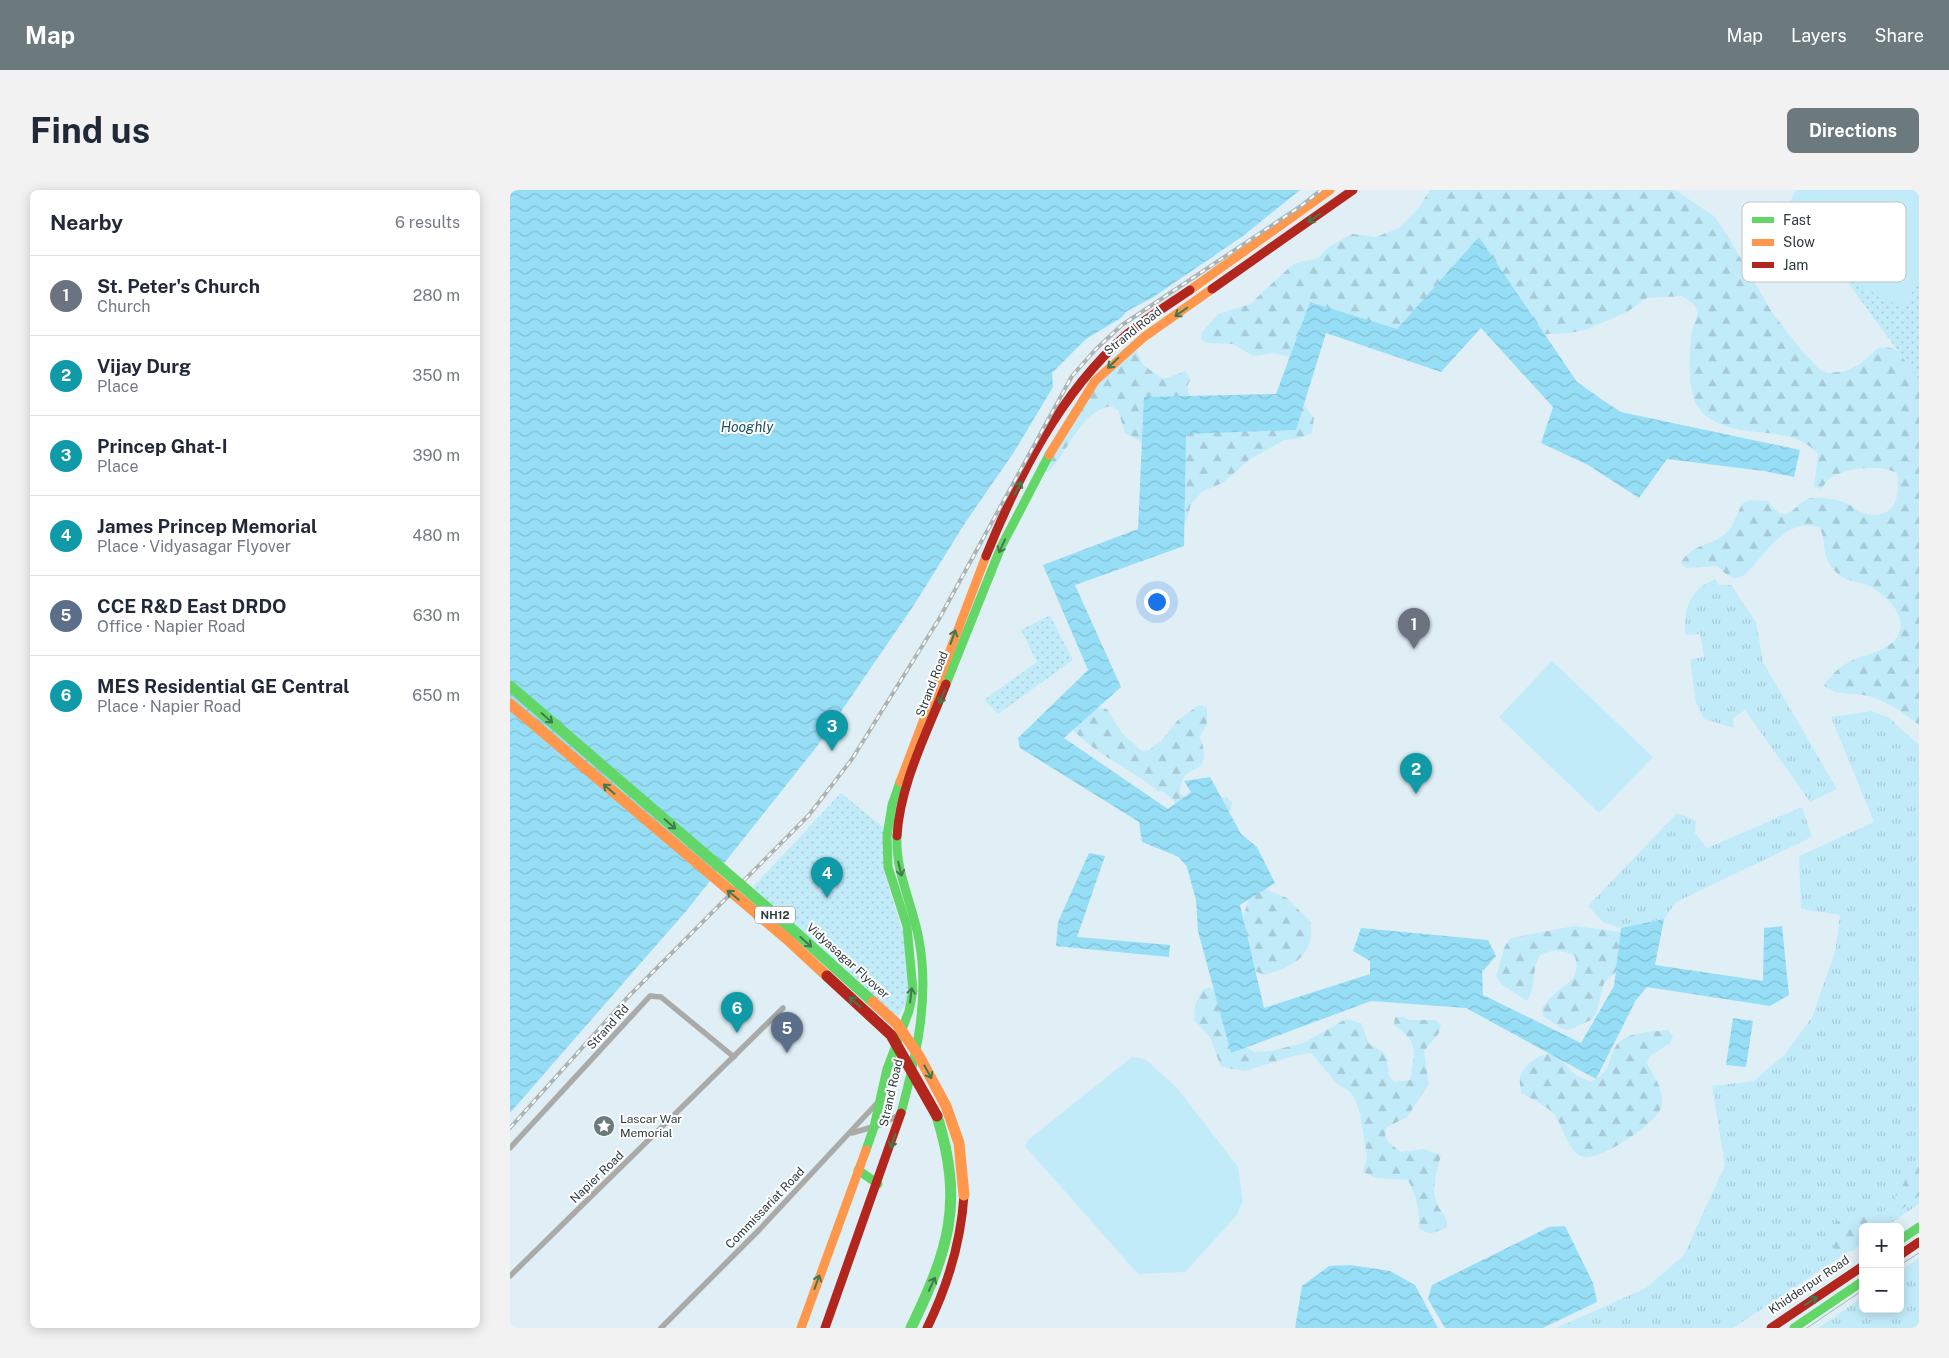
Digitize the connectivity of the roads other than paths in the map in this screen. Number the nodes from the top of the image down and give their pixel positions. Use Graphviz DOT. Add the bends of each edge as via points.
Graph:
graph roads {
  1 [pos="1330,190"];
  2 [pos="1353,190"];
  3 [pos="1047,433"];
  4 [pos="1059,438"];
  5 [pos="510,686"];
  6 [pos="510,704"];
  7 [pos="783,1008"];
  8 [pos="734,1057"];
  9 [pos="881,1098"];
  10 [pos="902,1113"];
  11 [pos="874,1127"];
  12 [pos="852,1132"];
  13 [pos="510,1148"];
  14 [pos="858,1170"];
  15 [pos="878,1184"];
  16 [pos="1919,1228"];
  17 [pos="1904,1237"];
  18 [pos="1919,1242"];
  19 [pos="1904,1252"];
  20 [pos="1860,1268"];
  21 [pos="510,1276"];
  22 [pos="1859,1284"];
  23 [pos="804,1326"];
  24 [pos="661,1328"];
  25 [pos="825,1328"];
  26 [pos="911,1328"];
  27 [pos="927,1328"];
  28 [pos="1771,1328"];
  29 [pos="1794,1328"];
  1 -- 3 [label="main road, Strand Road" via="1125,336 1091,369"];
  2 -- 4 [label="main road, Strand Road, one-way" via="1144,337 1115,361 1096,381"];
  3 -- 4 [label="main road"];
  9 -- 3 [label="main road, Strand Road, one-way" via="913,991 907,926 888,867 892,805 979,566"];
  4 -- 10 [label="main road, Strand Road, one-way" via="1001,547 910,776 900,813 898,864 919,937 923,986 918,1036"];
  5 -- 27 [label="main road, Vidyasagar Flyover / NH12, one-way, bridge" via="897,1024 919,1056 946,1106 959,1143 964,1195 953,1269"];
  26 -- 6 [label="main road, Vidyasagar Flyover / NH12, one-way, bridge" via="945,1249 951,1216 951,1191 945,1144 937,1116 891,1035 787,940"];
  7 -- 8 [label="street, Napier Road"];
  8 -- 13 [label="street, Strand Rd" via="661,997 650,996"];
  8 -- 21 [label="street, Napier Road"];
  9 -- 11 [label="main road, Strand Road"];
  9 -- 12 [label="street, Commissariat Road"];
  10 -- 11 [label="street"];
  10 -- 15 [label="main road, Strand Road, one-way"];
  11 -- 12 [label="street"];
  11 -- 14 [label="main road, Strand Road"];
  12 -- 24 [label="street, Commissariat Road"];
  14 -- 15 [label="main road"];
  23 -- 14 [label="main road, Strand Road, one-way"];
  15 -- 25 [label="main road, Strand Road"];
  16 -- 17 [label="main road"];
  18 -- 19 [label="main road"];
  28 -- 20 [label="main road, Khidderpur Road, one-way"];
  22 -- 29 [label="main road"];
}
